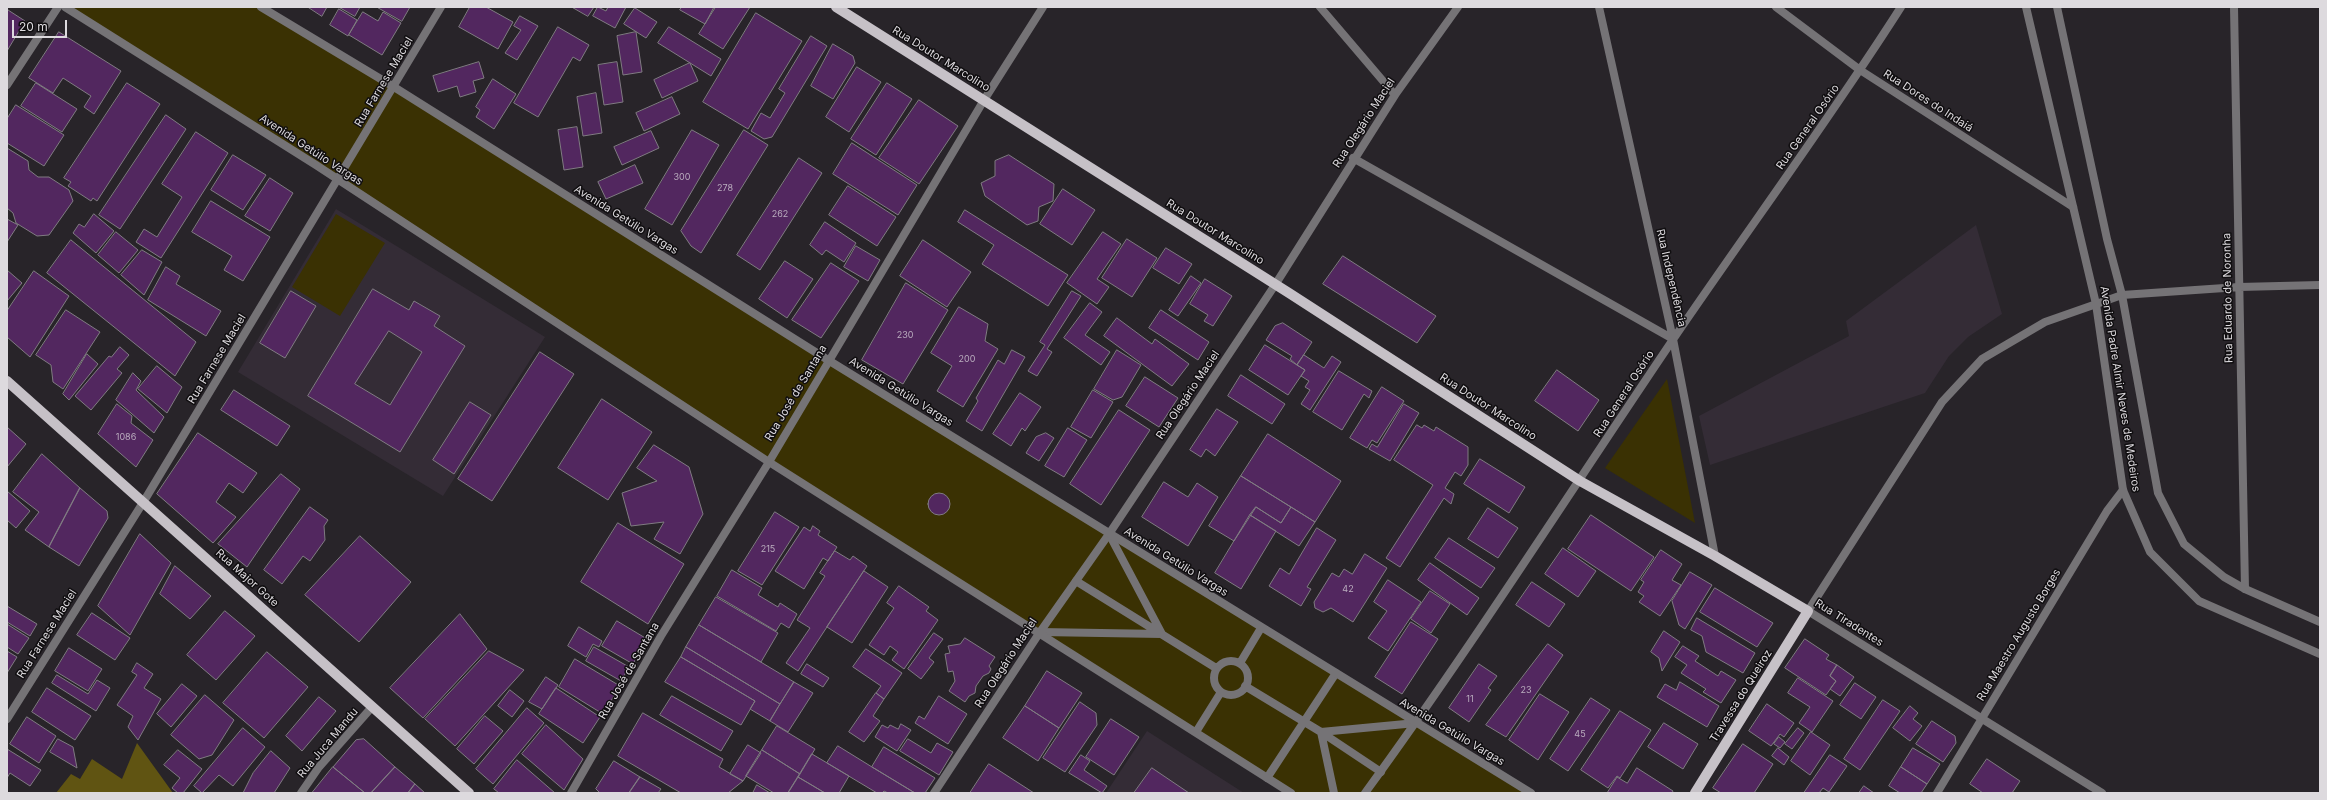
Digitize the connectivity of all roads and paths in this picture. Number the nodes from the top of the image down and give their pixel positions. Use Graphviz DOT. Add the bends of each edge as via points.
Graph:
graph roads {
  1 [pos="58,7"];
  2 [pos="65,7"];
  3 [pos="261,7"];
  4 [pos="441,7"];
  5 [pos="1043,7"];
  6 [pos="1320,7"];
  7 [pos="1458,7"];
  8 [pos="1599,7"];
  9 [pos="1776,7"];
  10 [pos="1901,7"];
  11 [pos="2026,7"];
  12 [pos="2057,7"];
  13 [pos="2234,7"];
  14 [pos="841,8"];
  15 [pos="1860,70"];
  16 [pos="7,85"];
  17 [pos="394,87"];
  18 [pos="1395,95"];
  19 [pos="984,100"];
  20 [pos="1353,158"];
  21 [pos="339,180"];
  22 [pos="2073,207"];
  23 [pos="1275,285"];
  24 [pos="2320,285"];
  25 [pos="2239,287"];
  26 [pos="2122,296"];
  27 [pos="2096,304"];
  28 [pos="1674,339"];
  29 [pos="828,360"];
  30 [pos="7,381"];
  31 [pos="769,462"];
  32 [pos="1580,481"];
  33 [pos="2122,490"];
  34 [pos="144,501"];
  35 [pos="1109,534"];
  36 [pos="1715,556"];
  37 [pos="1076,581"];
  38 [pos="2245,589"];
  39 [pos="1808,612"];
  40 [pos="2320,622"];
  41 [pos="1261,628"];
  42 [pos="1040,632"];
  43 [pos="1162,634"];
  44 [pos="2320,654"];
  45 [pos="1240,663"];
  46 [pos="1216,668"];
  47 [pos="1336,673"];
  48 [pos="1245,686"];
  49 [pos="1222,692"];
  50 [pos="372,707"];
  51 [pos="7,719"];
  52 [pos="1981,720"];
  53 [pos="1304,722"];
  54 [pos="1416,723"];
  55 [pos="1196,732"];
  56 [pos="1321,732"];
  57 [pos="1381,772"];
  58 [pos="1267,778"];
  59 [pos="301,793"];
  60 [pos="469,793"];
  61 [pos="571,793"];
  62 [pos="934,793"];
  63 [pos="1291,793"];
  64 [pos="1334,793"];
  65 [pos="1366,793"];
  66 [pos="1531,793"];
  67 [pos="1695,793"];
  68 [pos="1937,793"];
  69 [pos="2102,793"];
  1 -- 16 [label="street"];
  2 -- 21 [label="street, Avenida Getúlio Vargas"];
  3 -- 17 [label="street, Avenida Getúlio Vargas"];
  4 -- 17 [label="street, Rua Farnese Maciel"];
  5 -- 19 [label="street, Rua José de Santana"];
  6 -- 18 [label="street"];
  7 -- 18 [label="street, Rua Olegário Maciel"];
  8 -- 28 [label="street, Rua Independência"];
  9 -- 15 [label="street, Rua Dores do Indaiá"];
  10 -- 15 [label="street, Rua General Osório"];
  11 -- 22 [label="street, Avenida Padre Almir Neves de Medeiros"];
  12 -- 26 [label="street, Avenida Padre Almir Neves de Medeiros"];
  13 -- 25 [label="street, Rua Eduardo de Noronha"];
  14 -- 19 [label="main road, Rua Doutor Marcolino"];
  15 -- 22 [label="street, Rua Dores do Indaiá"];
  15 -- 28 [label="street, Rua General Osório"];
  17 -- 21 [label="street, Rua Farnese Maciel"];
  17 -- 29 [label="street, Avenida Getúlio Vargas"];
  18 -- 20 [label="street, Rua Olegário Maciel"];
  19 -- 23 [label="main road, Rua Doutor Marcolino"];
  19 -- 29 [label="street, Rua José de Santana"];
  20 -- 23 [label="street, Rua Olegário Maciel"];
  20 -- 28 [label="street"];
  21 -- 31 [label="street, Avenida Getúlio Vargas"];
  21 -- 34 [label="street, Rua Farnese Maciel"];
  22 -- 27 [label="street, Avenida Padre Almir Neves de Medeiros"];
  23 -- 32 [label="main road, Rua Doutor Marcolino"];
  23 -- 35 [label="street, Rua Olegário Maciel"];
  24 -- 25 [label="street"];
  25 -- 26 [label="street"];
  25 -- 38 [label="street, Rua Eduardo de Noronha"];
  26 -- 27 [label="street"];
  26 -- 38 [label="street, Avenida Padre Almir Neves de Medeiros" via="2158,493 2184,544 2224,577"];
  27 -- 33 [label="street, Avenida Padre Almir Neves de Medeiros"];
  27 -- 39 [label="street" via="2045,322 1982,359 1942,402"];
  28 -- 32 [label="street, Rua General Osório"];
  28 -- 36 [label="street, Rua Independência"];
  29 -- 31 [label="street, Rua José de Santana"];
  29 -- 35 [label="street, Avenida Getúlio Vargas"];
  30 -- 34 [label="main road, Rua Major Gote"];
  31 -- 42 [label="street, Avenida Getúlio Vargas"];
  31 -- 61 [label="street, Rua José de Santana" via="661,636"];
  32 -- 36 [label="main road, Rua Tiradentes"];
  32 -- 54 [label="street, Rua General Osório"];
  33 -- 44 [label="street, Avenida Padre Almir Neves de Medeiros" via="2150,552 2199,601"];
  33 -- 52 [label="street, Rua Maestro Augusto Borges"];
  34 -- 50 [label="main road, Rua Major Gote"];
  34 -- 51 [label="street, Rua Farnese Maciel"];
  35 -- 37 [label="street, Rua Olegário Maciel"];
  35 -- 41 [label="street, Avenida Getúlio Vargas"];
  35 -- 43 [label="street"];
  36 -- 39 [label="main road, Rua Tiradentes"];
  37 -- 42 [label="street, Rua Olegário Maciel"];
  37 -- 43 [label="street"];
  38 -- 40 [label="street, Avenida Padre Almir Neves de Medeiros"];
  39 -- 52 [label="street, Rua Tiradentes"];
  39 -- 67 [label="main road, Travessa do Queiroz"];
  41 -- 45 [label="street"];
  41 -- 47 [label="street, Avenida Getúlio Vargas"];
  42 -- 43 [label="street"];
  42 -- 55 [label="street, Avenida Getúlio Vargas"];
  42 -- 62 [label="street, Rua Olegário Maciel"];
  43 -- 46 [label="street"];
  45 -- 46 [label="street" via="1225,661"];
  45 -- 48 [label="street" via="1248,675"];
  46 -- 49 [label="street" via="1214,684"];
  47 -- 53 [label="street"];
  47 -- 54 [label="street, Avenida Getúlio Vargas"];
  48 -- 49 [label="street" via="1237,694"];
  48 -- 53 [label="street"];
  49 -- 55 [label="street"];
  50 -- 59 [label="street, Rua Juca Mandu" via="319,767"];
  50 -- 60 [label="main road, Rua Major Gote"];
  52 -- 68 [label="street, Rua Maestro Augusto Borges"];
  52 -- 69 [label="street, Rua Tiradentes"];
  53 -- 56 [label="street"];
  53 -- 58 [label="street"];
  54 -- 56 [label="street"];
  54 -- 57 [label="street, Rua General Osório"];
  54 -- 66 [label="street, Avenida Getúlio Vargas"];
  55 -- 58 [label="street, Avenida Getúlio Vargas"];
  56 -- 57 [label="street"];
  56 -- 64 [label="street"];
  57 -- 65 [label="street, Rua General Osório"];
  58 -- 63 [label="street, Avenida Getúlio Vargas"];
}
